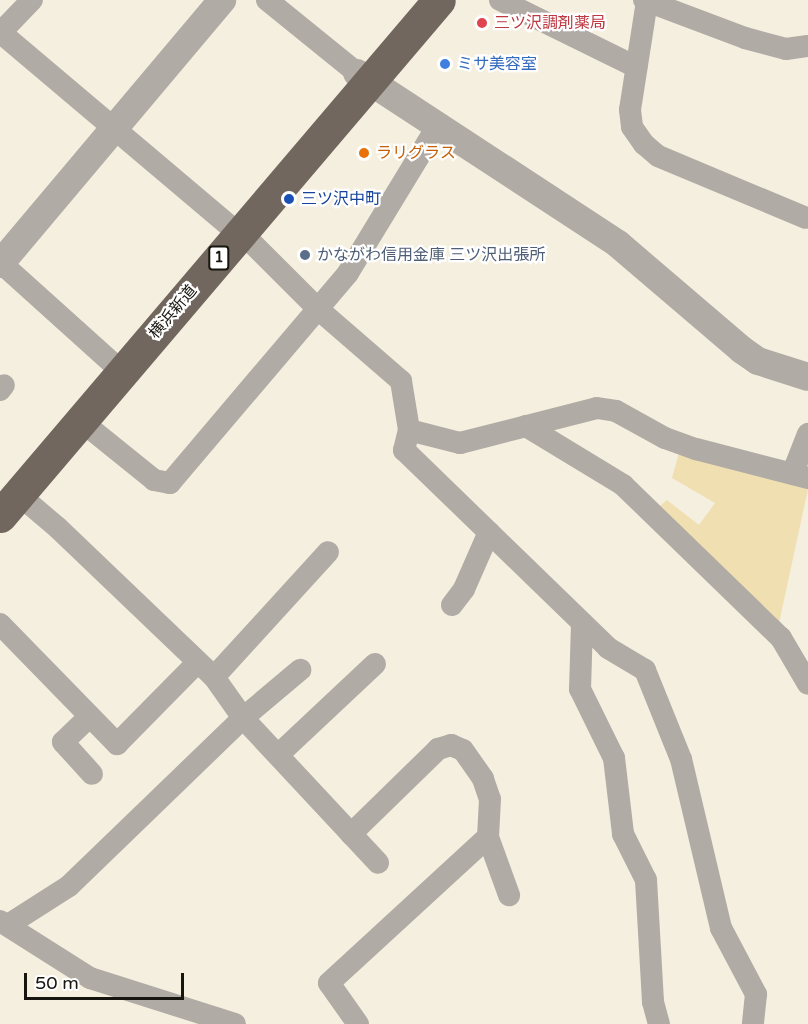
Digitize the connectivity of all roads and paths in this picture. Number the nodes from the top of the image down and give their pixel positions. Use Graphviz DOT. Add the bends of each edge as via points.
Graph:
graph roads {
  1 [pos="32,0"];
  2 [pos="222,0"];
  3 [pos="267,0"];
  4 [pos="416,0"];
  5 [pos="440,0"];
  6 [pos="500,0"];
  7 [pos="646,1"];
  8 [pos="0,33"];
  9 [pos="808,46"];
  10 [pos="636,67"];
  11 [pos="362,77"];
  12 [pos="438,125"];
  13 [pos="112,129"];
  14 [pos="806,218"];
  15 [pos="234,229"];
  16 [pos="0,263"];
  17 [pos="318,309"];
  18 [pos="112,363"];
  19 [pos="808,377"];
  20 [pos="81,421"];
  21 [pos="526,426"];
  22 [pos="410,430"];
  23 [pos="808,434"];
  24 [pos="801,475"];
  25 [pos="6,499"];
  26 [pos="489,532"];
  27 [pos="328,552"];
  28 [pos="452,605"];
  29 [pos="582,623"];
  30 [pos="0,624"];
  31 [pos="375,664"];
  32 [pos="206,669"];
  33 [pos="300,670"];
  34 [pos="808,684"];
  35 [pos="89,717"];
  36 [pos="243,718"];
  37 [pos="278,755"];
  38 [pos="92,774"];
  39 [pos="351,834"];
  40 [pos="488,837"];
  41 [pos="378,863"];
  42 [pos="509,895"];
  43 [pos="4,923"];
  44 [pos="235,1024"];
  45 [pos="358,1024"];
  46 [pos="659,1024"];
  47 [pos="753,1024"];
  1 -- 8 [label="street"];
  2 -- 13 [label="street"];
  3 -- 11 [label="street"];
  4 -- 11 [label="highway, 横浜新道 / 1"];
  5 -- 11 [label="highway, 横浜新道 / 1"];
  6 -- 10 [label="street"];
  7 -- 9 [label="street" via="745,38 786,49"];
  7 -- 10 [label="street"];
  8 -- 13 [label="street"];
  10 -- 14 [label="street" via="630,110 632,127 644,144 658,156"];
  11 -- 12 [label="street"];
  11 -- 15 [label="highway, 横浜新道 / 1"];
  12 -- 17 [label="street" via="348,273"];
  12 -- 19 [label="street" via="618,244 758,361"];
  13 -- 15 [label="street"];
  13 -- 16 [label="street"];
  15 -- 17 [label="street"];
  15 -- 18 [label="highway, 横浜新道 / 1"];
  15 -- 20 [label="highway, 横浜新道 / 1"];
  16 -- 18 [label="street"];
  17 -- 20 [label="street" via="170,483 154,480"];
  17 -- 22 [label="street" via="401,381"];
  18 -- 25 [label="highway, 横浜新道 / 1"];
  20 -- 25 [label="highway, 横浜新道 / 1"];
  21 -- 22 [label="street" via="460,443"];
  21 -- 24 [label="street" via="597,408 616,411 665,438 696,449"];
  21 -- 34 [label="street" via="623,485 781,638"];
  22 -- 26 [label="street" via="404,450"];
  23 -- 24 [label="street"];
  25 -- 32 [label="street" via="58,528"];
  26 -- 28 [label="street" via="464,589"];
  26 -- 29 [label="street"];
  27 -- 32 [label="street"];
  29 -- 46 [label="street" via="580,689 614,759 623,834 646,880 653,1002"];
  29 -- 47 [label="street" via="608,648 645,670 668,723 692,797 704,867 721,928 756,994"];
  30 -- 35 [label="street"];
  31 -- 37 [label="street"];
  32 -- 35 [label="street" via="117,744"];
  32 -- 36 [label="street"];
  33 -- 36 [label="street"];
  35 -- 38 [label="street" via="63,742"];
  36 -- 37 [label="street"];
  36 -- 43 [label="street" via="69,885"];
  37 -- 39 [label="street"];
  39 -- 40 [label="street" via="438,750 451,745 463,750 483,779 490,799"];
  39 -- 41 [label="street"];
  40 -- 42 [label="street"];
  40 -- 45 [label="street" via="329,983"];
  43 -- 44 [label="street" via="90,978"];
}
